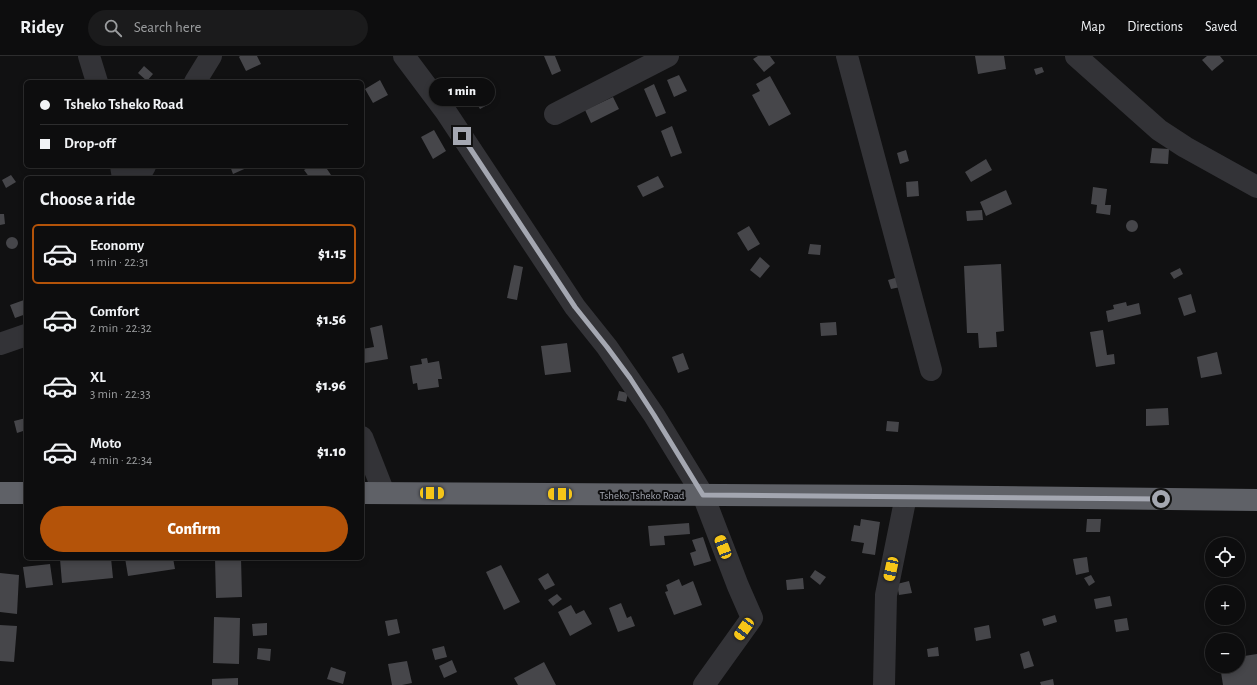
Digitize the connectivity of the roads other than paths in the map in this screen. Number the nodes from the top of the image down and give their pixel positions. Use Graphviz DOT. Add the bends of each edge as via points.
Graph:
graph roads {
  1 [pos="89,56"];
  2 [pos="211,56"];
  3 [pos="668,56"];
  4 [pos="847,56"];
  5 [pos="1076,56"];
  6 [pos="408,59"];
  7 [pos="96,80"];
  8 [pos="196,80"];
  9 [pos="555,114"];
  10 [pos="1257,187"];
  11 [pos="24,336"];
  12 [pos="0,344"];
  13 [pos="931,370"];
  14 [pos="364,442"];
  15 [pos="0,493"];
  16 [pos="24,493"];
  17 [pos="364,493"];
  18 [pos="384,493"];
  19 [pos="703,495"];
  20 [pos="906,496"];
  21 [pos="1257,500"];
  22 [pos="704,685"];
  23 [pos="884,685"];
  1 -- 7 [label="street"];
  2 -- 8 [label="street"];
  3 -- 9 [label="street"];
  4 -- 13 [label="street"];
  5 -- 10 [label="street" via="1159,130 1185,148"];
  6 -- 19 [label="street" via="575,307 630,378"];
  11 -- 12 [label="street"];
  14 -- 18 [label="street"];
  15 -- 16 [label="highway"];
  17 -- 18 [label="highway, Tsheko Tsheko Road"];
  18 -- 19 [label="highway, Tsheko Tsheko Road"];
  19 -- 20 [label="highway, Tsheko Tsheko Road"];
  19 -- 22 [label="street" via="752,618"];
  20 -- 21 [label="highway, Tsheko Tsheko Road"];
  20 -- 23 [label="street" via="886,595"];
}
